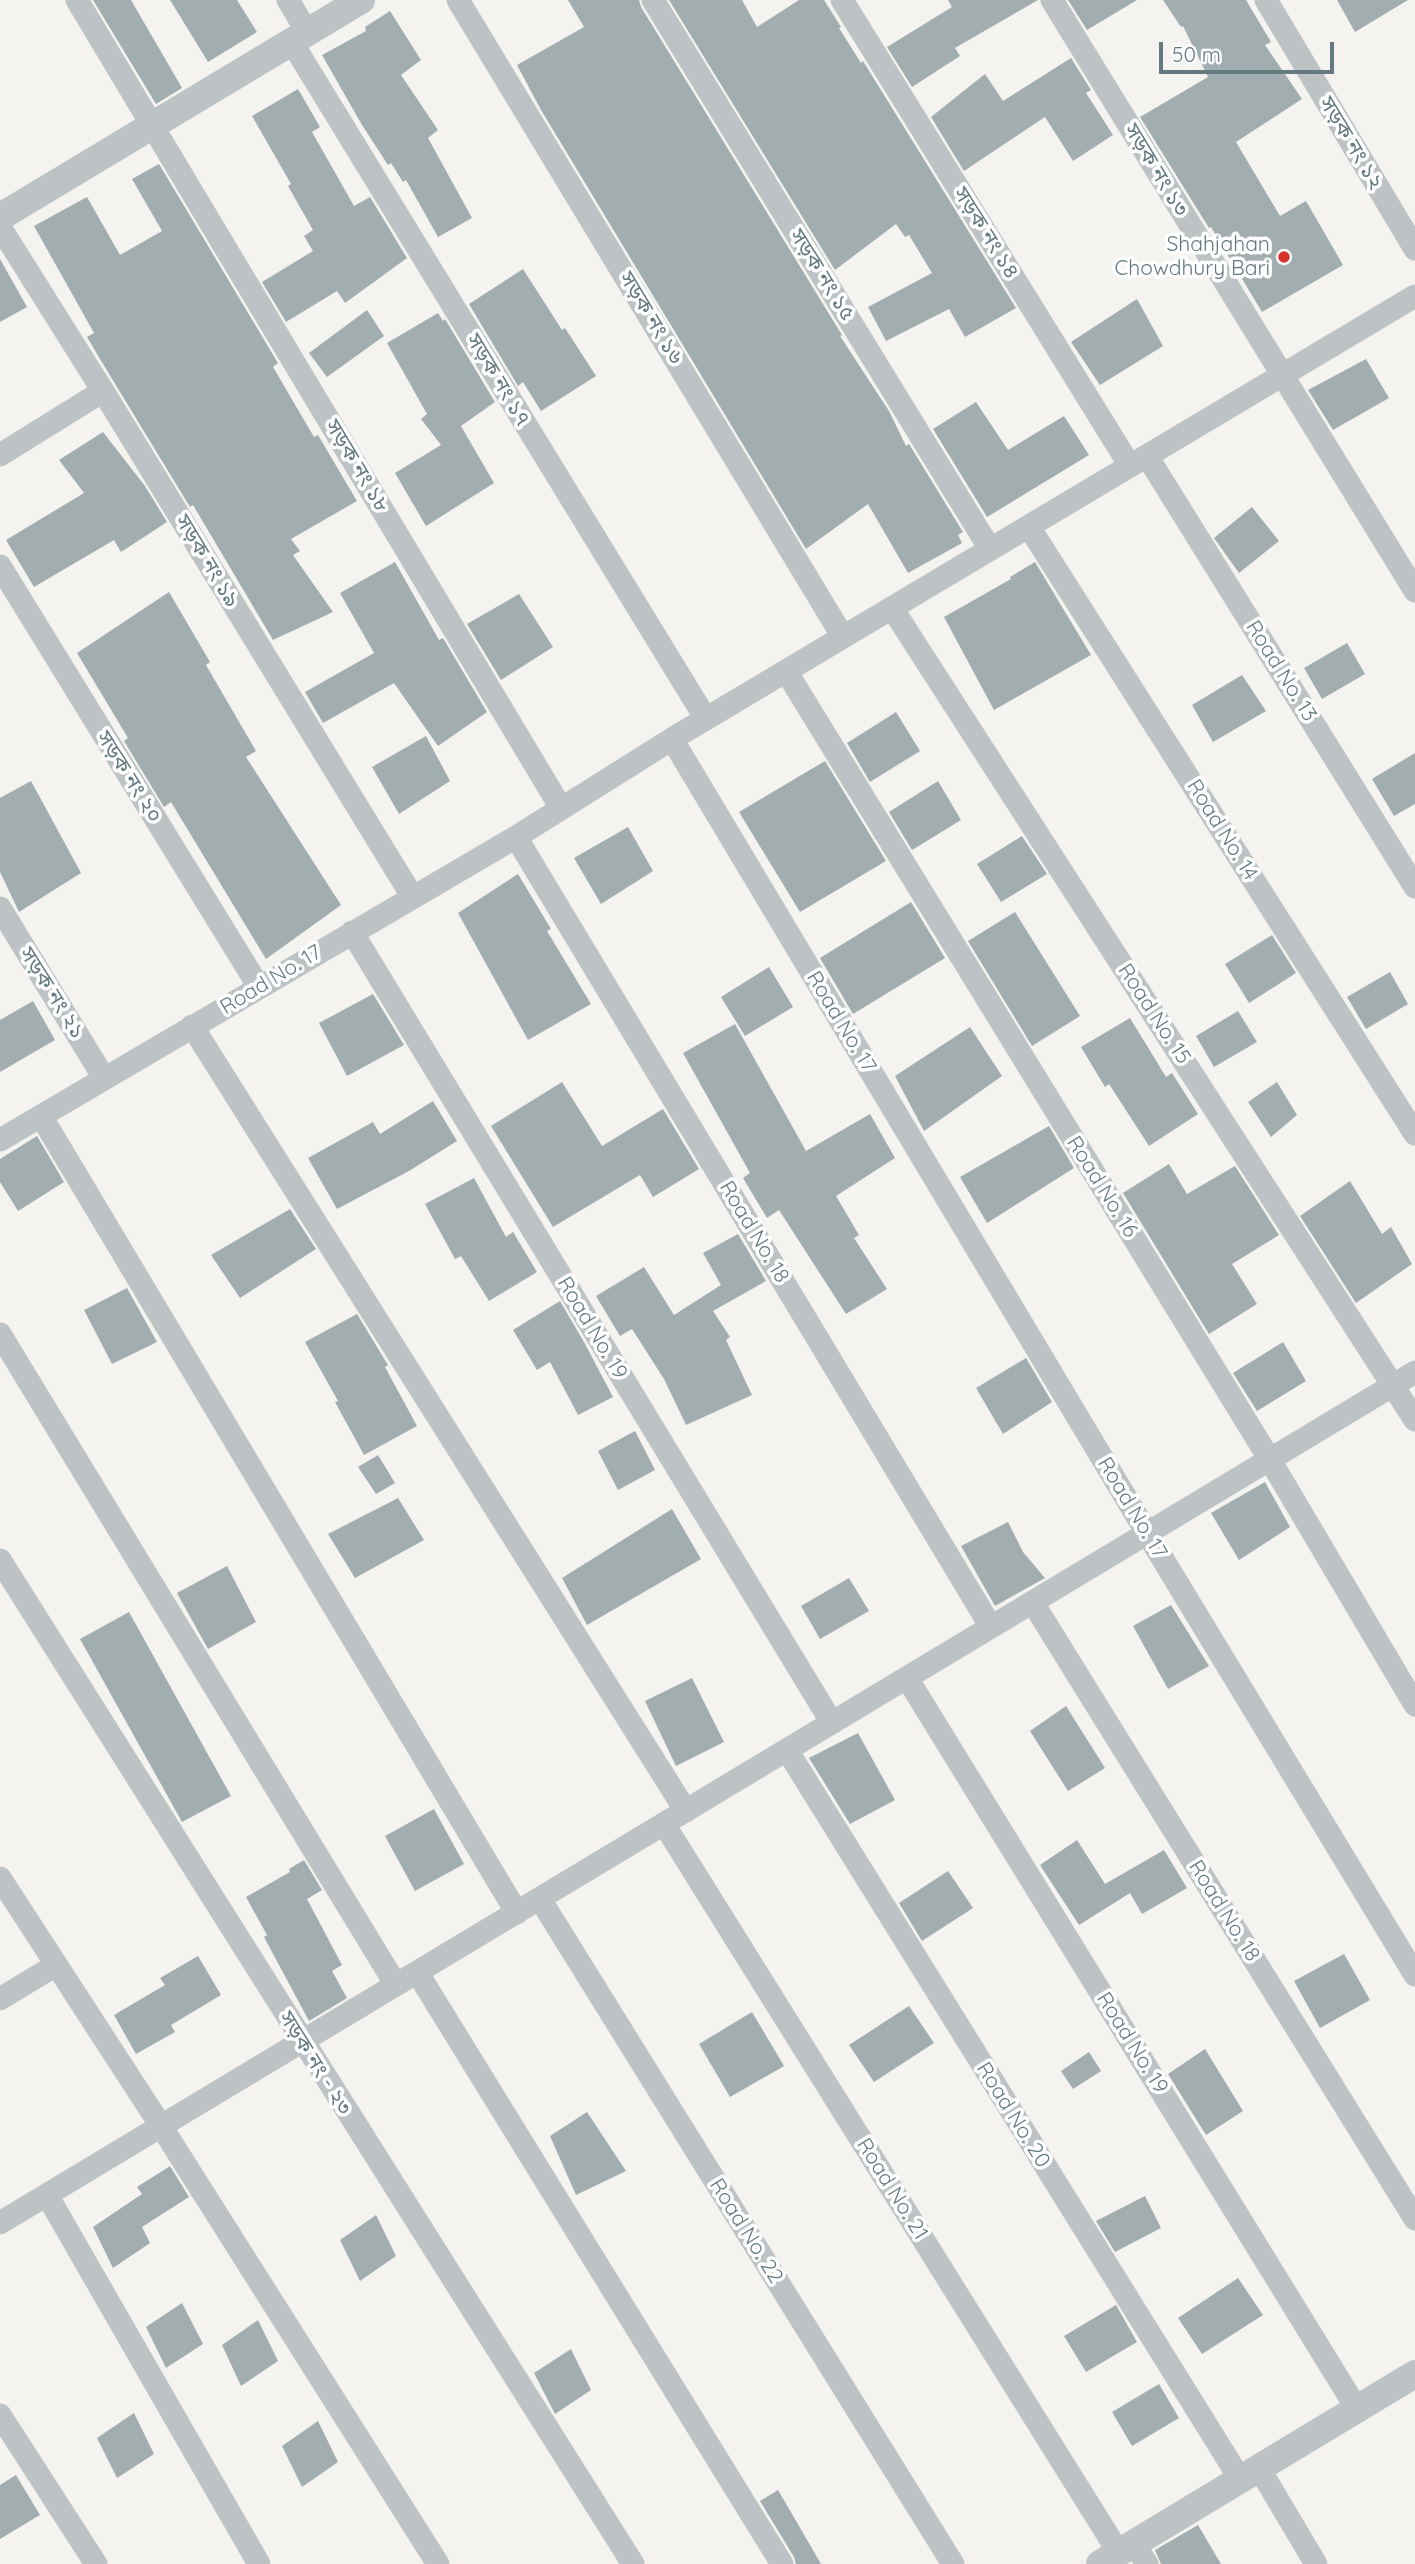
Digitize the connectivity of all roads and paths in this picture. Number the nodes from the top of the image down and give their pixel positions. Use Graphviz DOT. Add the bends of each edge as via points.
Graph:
graph roads {
  1 [pos="77,0"];
  2 [pos="288,0"];
  3 [pos="360,0"];
  4 [pos="458,0"];
  5 [pos="653,0"];
  6 [pos="842,0"];
  7 [pos="1052,0"];
  8 [pos="1266,0"];
  9 [pos="299,37"];
  10 [pos="153,125"];
  11 [pos="0,217"];
  12 [pos="0,227"];
  13 [pos="1415,249"];
  14 [pos="1415,296"];
  15 [pos="1281,376"];
  16 [pos="103,391"];
  17 [pos="0,455"];
  18 [pos="1138,461"];
  19 [pos="1028,527"];
  20 [pos="990,549"];
  21 [pos="0,566"];
  22 [pos="1415,592"];
  23 [pos="892,608"];
  24 [pos="843,637"];
  25 [pos="786,671"];
  26 [pos="706,719"];
  27 [pos="673,739"];
  28 [pos="562,808"];
  29 [pos="516,837"];
  30 [pos="1415,887"];
  31 [pos="412,897"];
  32 [pos="0,908"];
  33 [pos="352,932"];
  34 [pos="259,987"];
  35 [pos="192,1026"];
  36 [pos="104,1078"];
  37 [pos="41,1116"];
  38 [pos="1415,1134"];
  39 [pos="0,1140"];
  40 [pos="0,1334"];
  41 [pos="1415,1372"];
  42 [pos="1394,1385"];
  43 [pos="1415,1420"];
  44 [pos="1269,1460"];
  45 [pos="1147,1533"];
  46 [pos="0,1560"];
  47 [pos="1033,1602"];
  48 [pos="992,1627"];
  49 [pos="907,1678"];
  50 [pos="1415,1705"];
  51 [pos="832,1723"];
  52 [pos="787,1750"];
  53 [pos="686,1811"];
  54 [pos="664,1824"];
  55 [pos="0,1878"];
  56 [pos="540,1899"];
  57 [pos="517,1913"];
  58 [pos="56,1965"];
  59 [pos="417,1972"];
  60 [pos="1415,1975"];
  61 [pos="396,1985"];
  62 [pos="0,1999"];
  63 [pos="302,2042"];
  64 [pos="161,2126"];
  65 [pos="47,2195"];
  66 [pos="1415,2219"];
  67 [pos="0,2223"];
  68 [pos="1415,2374"];
  69 [pos="1357,2409"];
  70 [pos="0,2415"];
  71 [pos="1249,2473"];
  72 [pos="1125,2556"];
  73 [pos="96,2564"];
  74 [pos="259,2564"];
  75 [pos="438,2564"];
  76 [pos="633,2564"];
  77 [pos="782,2564"];
  78 [pos="953,2564"];
  79 [pos="1315,2564"];
  1 -- 10 [label="street, সড়ক নং ১৮"];
  2 -- 9 [label="street, সড়ক নং ১৭"];
  3 -- 9 [label="street"];
  4 -- 24 [label="street, সড়ক নং ১৬"];
  5 -- 20 [label="street, সড়ক নং ১৫"];
  6 -- 18 [label="street, সড়ক নং ১৪"];
  7 -- 15 [label="street, সড়ক নং ১৩"];
  8 -- 13 [label="street, সড়ক নং ১২"];
  9 -- 10 [label="street"];
  9 -- 26 [label="street, সড়ক নং ১৭"];
  10 -- 11 [label="street"];
  10 -- 28 [label="street, সড়ক নং ১৮"];
  12 -- 16 [label="street, সড়ক নং ১৯"];
  14 -- 15 [label="street"];
  15 -- 18 [label="street"];
  15 -- 22 [label="street"];
  16 -- 17 [label="street"];
  16 -- 31 [label="street, সড়ক নং ১৯"];
  18 -- 19 [label="street"];
  18 -- 30 [label="street, Road No. 13"];
  19 -- 20 [label="street"];
  19 -- 38 [label="street, Road No. 14"];
  20 -- 23 [label="street"];
  21 -- 34 [label="street, সড়ক নং ২০"];
  23 -- 24 [label="street"];
  23 -- 42 [label="street, Road No. 15"];
  24 -- 25 [label="street"];
  25 -- 26 [label="street"];
  25 -- 44 [label="street, Road No. 16"];
  26 -- 27 [label="street"];
  27 -- 28 [label="street, Road No. 17"];
  27 -- 45 [label="street, Road No. 17"];
  28 -- 29 [label="street, Road No. 17"];
  29 -- 31 [label="street, Road No. 17"];
  29 -- 48 [label="street, Road No. 18"];
  31 -- 33 [label="street, Road No. 17"];
  32 -- 36 [label="street, সড়ক নং ২১"];
  33 -- 34 [label="street, Road No. 17"];
  33 -- 51 [label="street, Road No. 19"];
  34 -- 35 [label="street, Road No. 17"];
  35 -- 36 [label="street, Road No. 17"];
  35 -- 53 [label="street"];
  36 -- 37 [label="street, Road No. 17"];
  37 -- 39 [label="street, Road No. 17"];
  37 -- 57 [label="street"];
  40 -- 61 [label="street"];
  41 -- 42 [label="street"];
  42 -- 43 [label="street, Road No. 15"];
  42 -- 44 [label="street"];
  44 -- 45 [label="street"];
  44 -- 50 [label="street, Road No. 16"];
  45 -- 47 [label="street"];
  45 -- 60 [label="street, Road No. 17"];
  46 -- 63 [label="street, সড়ক নং - ২৩"];
  47 -- 48 [label="street"];
  47 -- 66 [label="street, Road No. 18"];
  48 -- 49 [label="street"];
  49 -- 51 [label="street"];
  49 -- 69 [label="street, Road No. 19"];
  51 -- 52 [label="street"];
  52 -- 53 [label="street"];
  52 -- 71 [label="street, Road No. 20"];
  53 -- 54 [label="street"];
  54 -- 56 [label="street"];
  54 -- 72 [label="street, Road No. 21"];
  55 -- 58 [label="street"];
  56 -- 57 [label="street"];
  56 -- 78 [label="street, Road No. 22"];
  57 -- 59 [label="street"];
  58 -- 62 [label="street"];
  58 -- 64 [label="street"];
  59 -- 61 [label="street"];
  59 -- 77 [label="street"];
  61 -- 63 [label="street"];
  63 -- 64 [label="street"];
  63 -- 76 [label="street, সড়ক নং - ২৩"];
  64 -- 65 [label="street"];
  64 -- 75 [label="street"];
  65 -- 67 [label="street"];
  65 -- 74 [label="street"];
  68 -- 69 [label="street"];
  69 -- 71 [label="street"];
  70 -- 73 [label="street"];
  71 -- 72 [label="street"];
  71 -- 79 [label="street, Road No. 20"];
}
